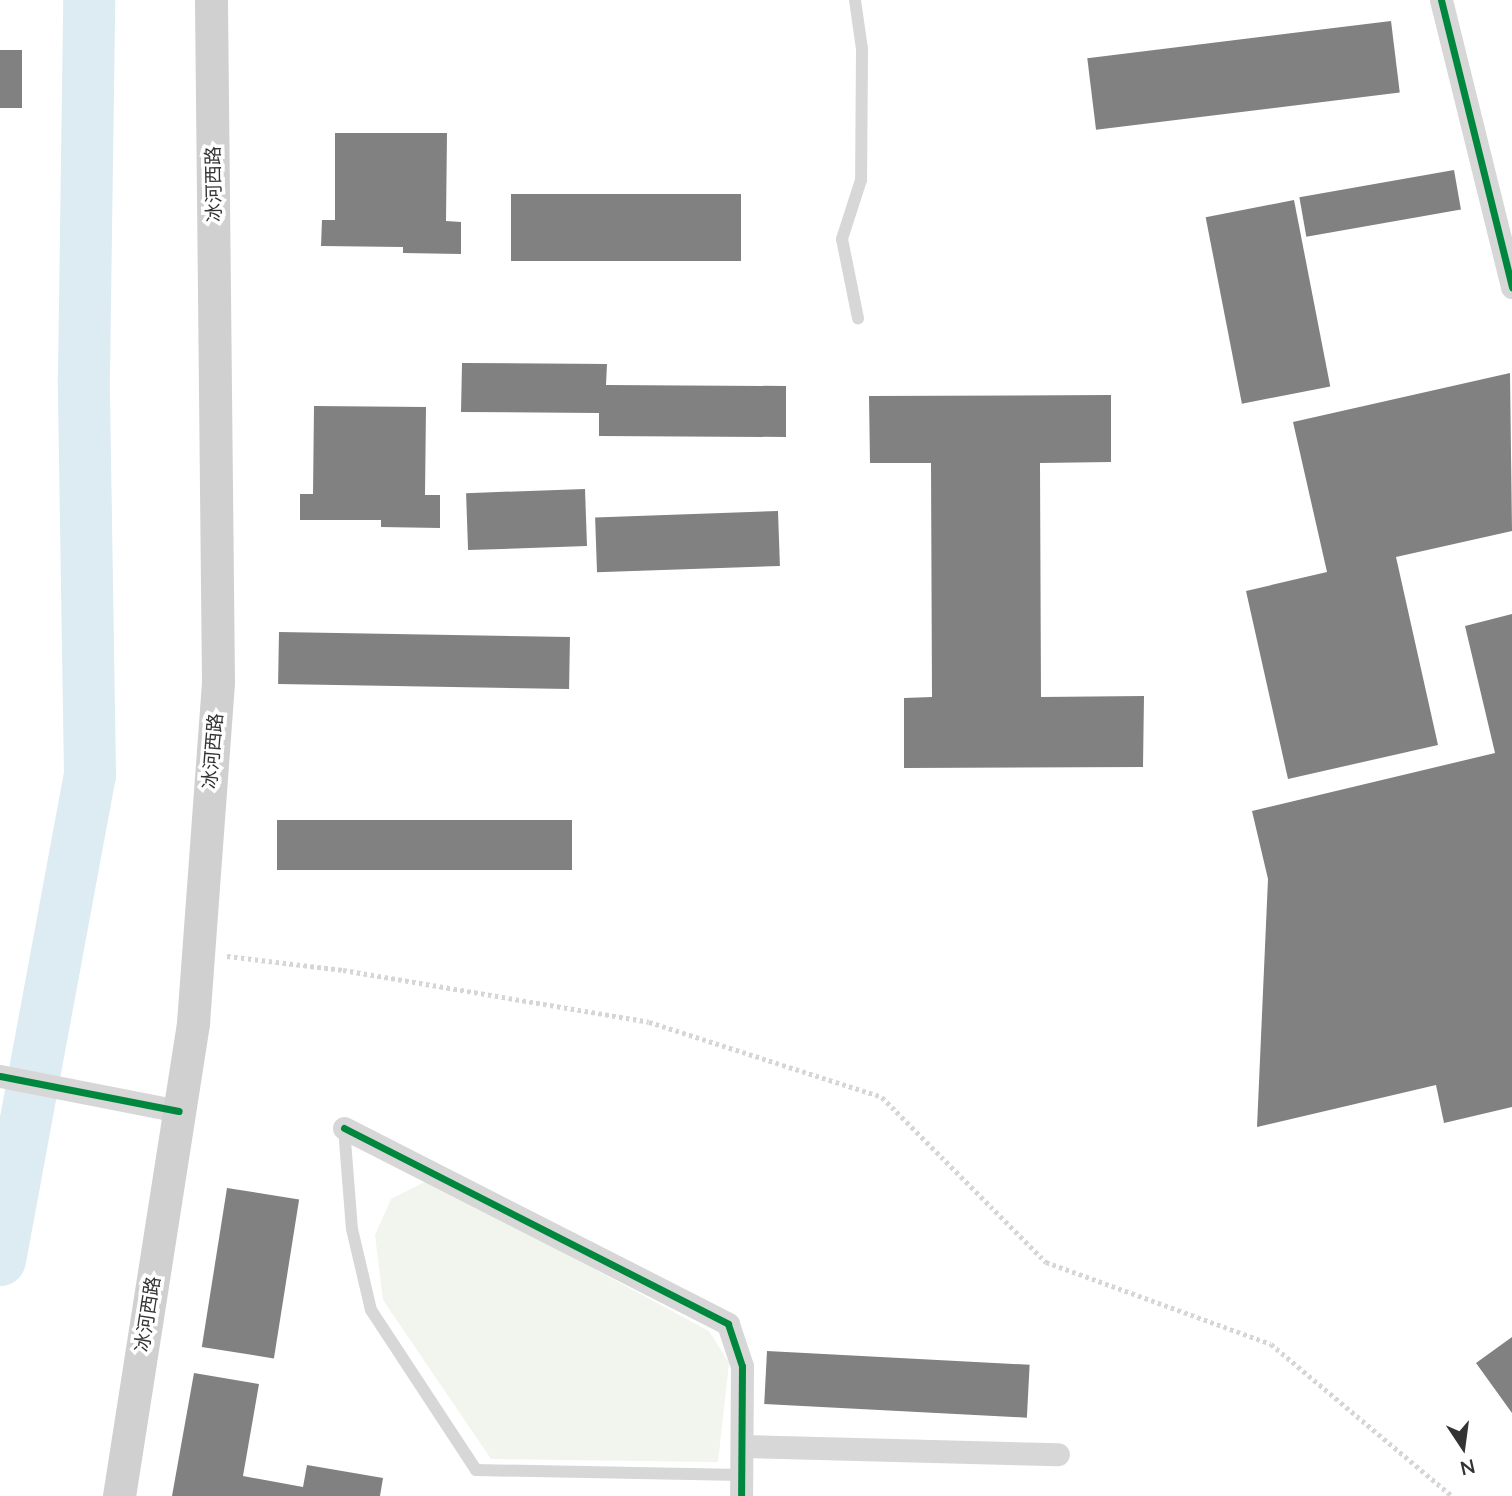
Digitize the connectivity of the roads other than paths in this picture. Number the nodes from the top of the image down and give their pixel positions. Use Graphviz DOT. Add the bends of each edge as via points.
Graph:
graph roads {
  1 [pos="211,0"];
  2 [pos="855,0"];
  3 [pos="1441,0"];
  4 [pos="1512,287"];
  5 [pos="858,318"];
  6 [pos="0,1076"];
  7 [pos="179,1111"];
  8 [pos="344,1128"];
  9 [pos="742,1446"];
  10 [pos="1058,1454"];
  11 [pos="742,1486"];
  12 [pos="119,1496"];
  1 -- 7 [label="main road, 冰河西路" via="218,682 193,1023"];
  2 -- 5 [label="lane" via="862,49 861,180 842,239"];
  3 -- 4 [label="street"];
  6 -- 7 [label="street"];
  7 -- 12 [label="main road, 冰河西路"];
  8 -- 9 [label="street" via="728,1324 742,1366"];
  8 -- 11 [label="lane" via="352,1228 371,1310 476,1470"];
  9 -- 10 [label="street"];
  9 -- 11 [label="street"];
}
